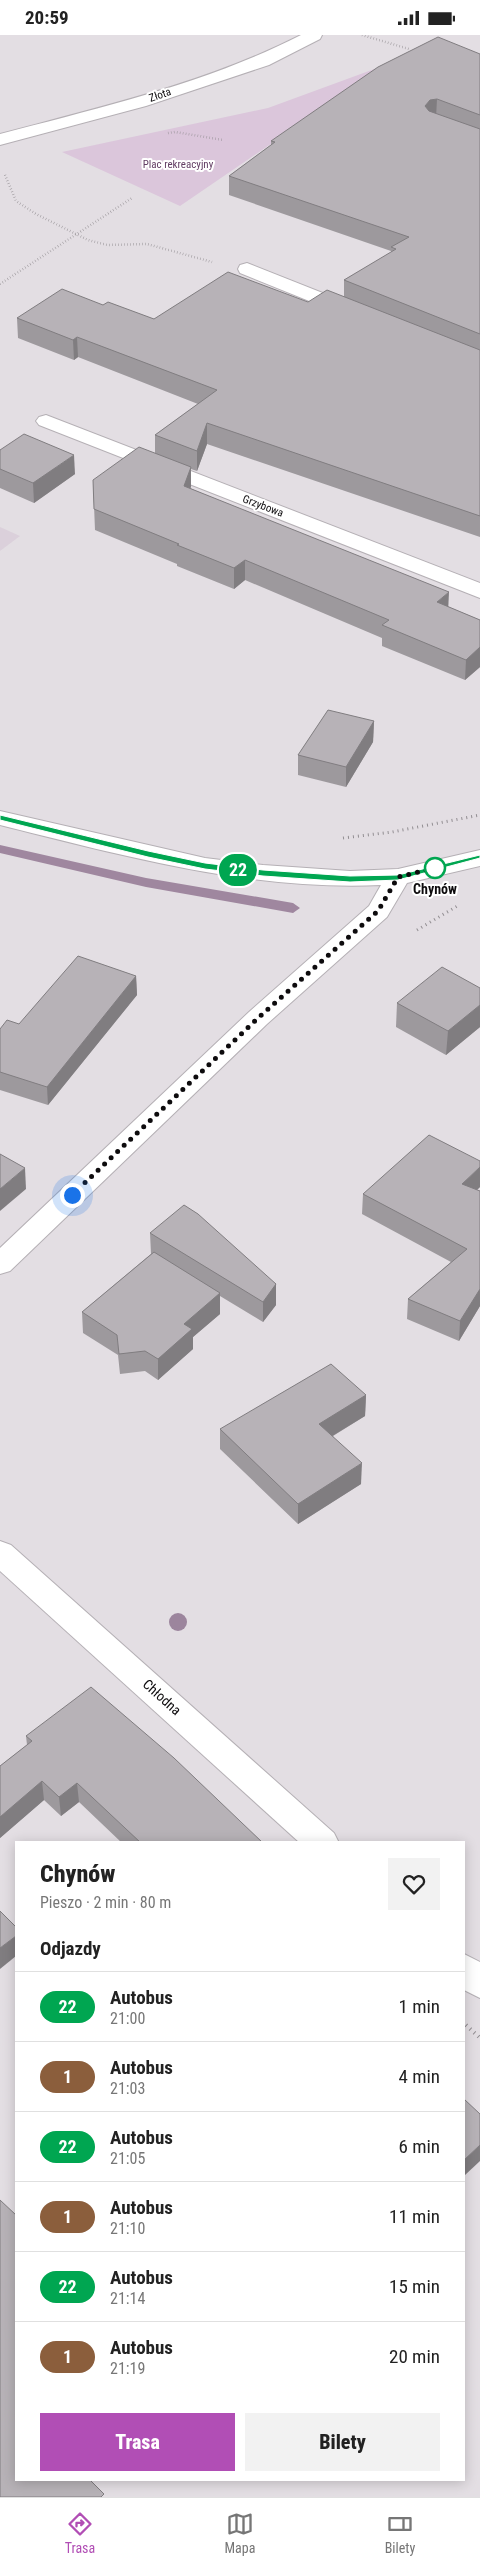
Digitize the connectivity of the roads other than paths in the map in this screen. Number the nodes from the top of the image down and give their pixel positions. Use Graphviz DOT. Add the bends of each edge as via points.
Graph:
graph roads {
  1 [pos="314,35"];
  2 [pos="0,140"];
  3 [pos="248,269"];
  4 [pos="364,317"];
  5 [pos="46,421"];
  6 [pos="480,591"];
  7 [pos="0,818"];
  8 [pos="480,858"];
  9 [pos="398,877"];
  10 [pos="0,1264"];
  11 [pos="0,1553"];
  12 [pos="321,1841"];
  13 [pos="465,1970"];
  14 [pos="480,1983"];
  1 -- 2 [label="street, Złota" via="262,61 140,102"];
  3 -- 4 [label="street"];
  5 -- 6 [label="street, Grzybowa"];
  7 -- 9 [label="street" via="205,866 350,879"];
  8 -- 9 [label="street"];
  9 -- 10 [label="street" via="378,911 258,1018"];
  11 -- 12 [label="street, Chłodna"];
  13 -- 14 [label="street"];
}
